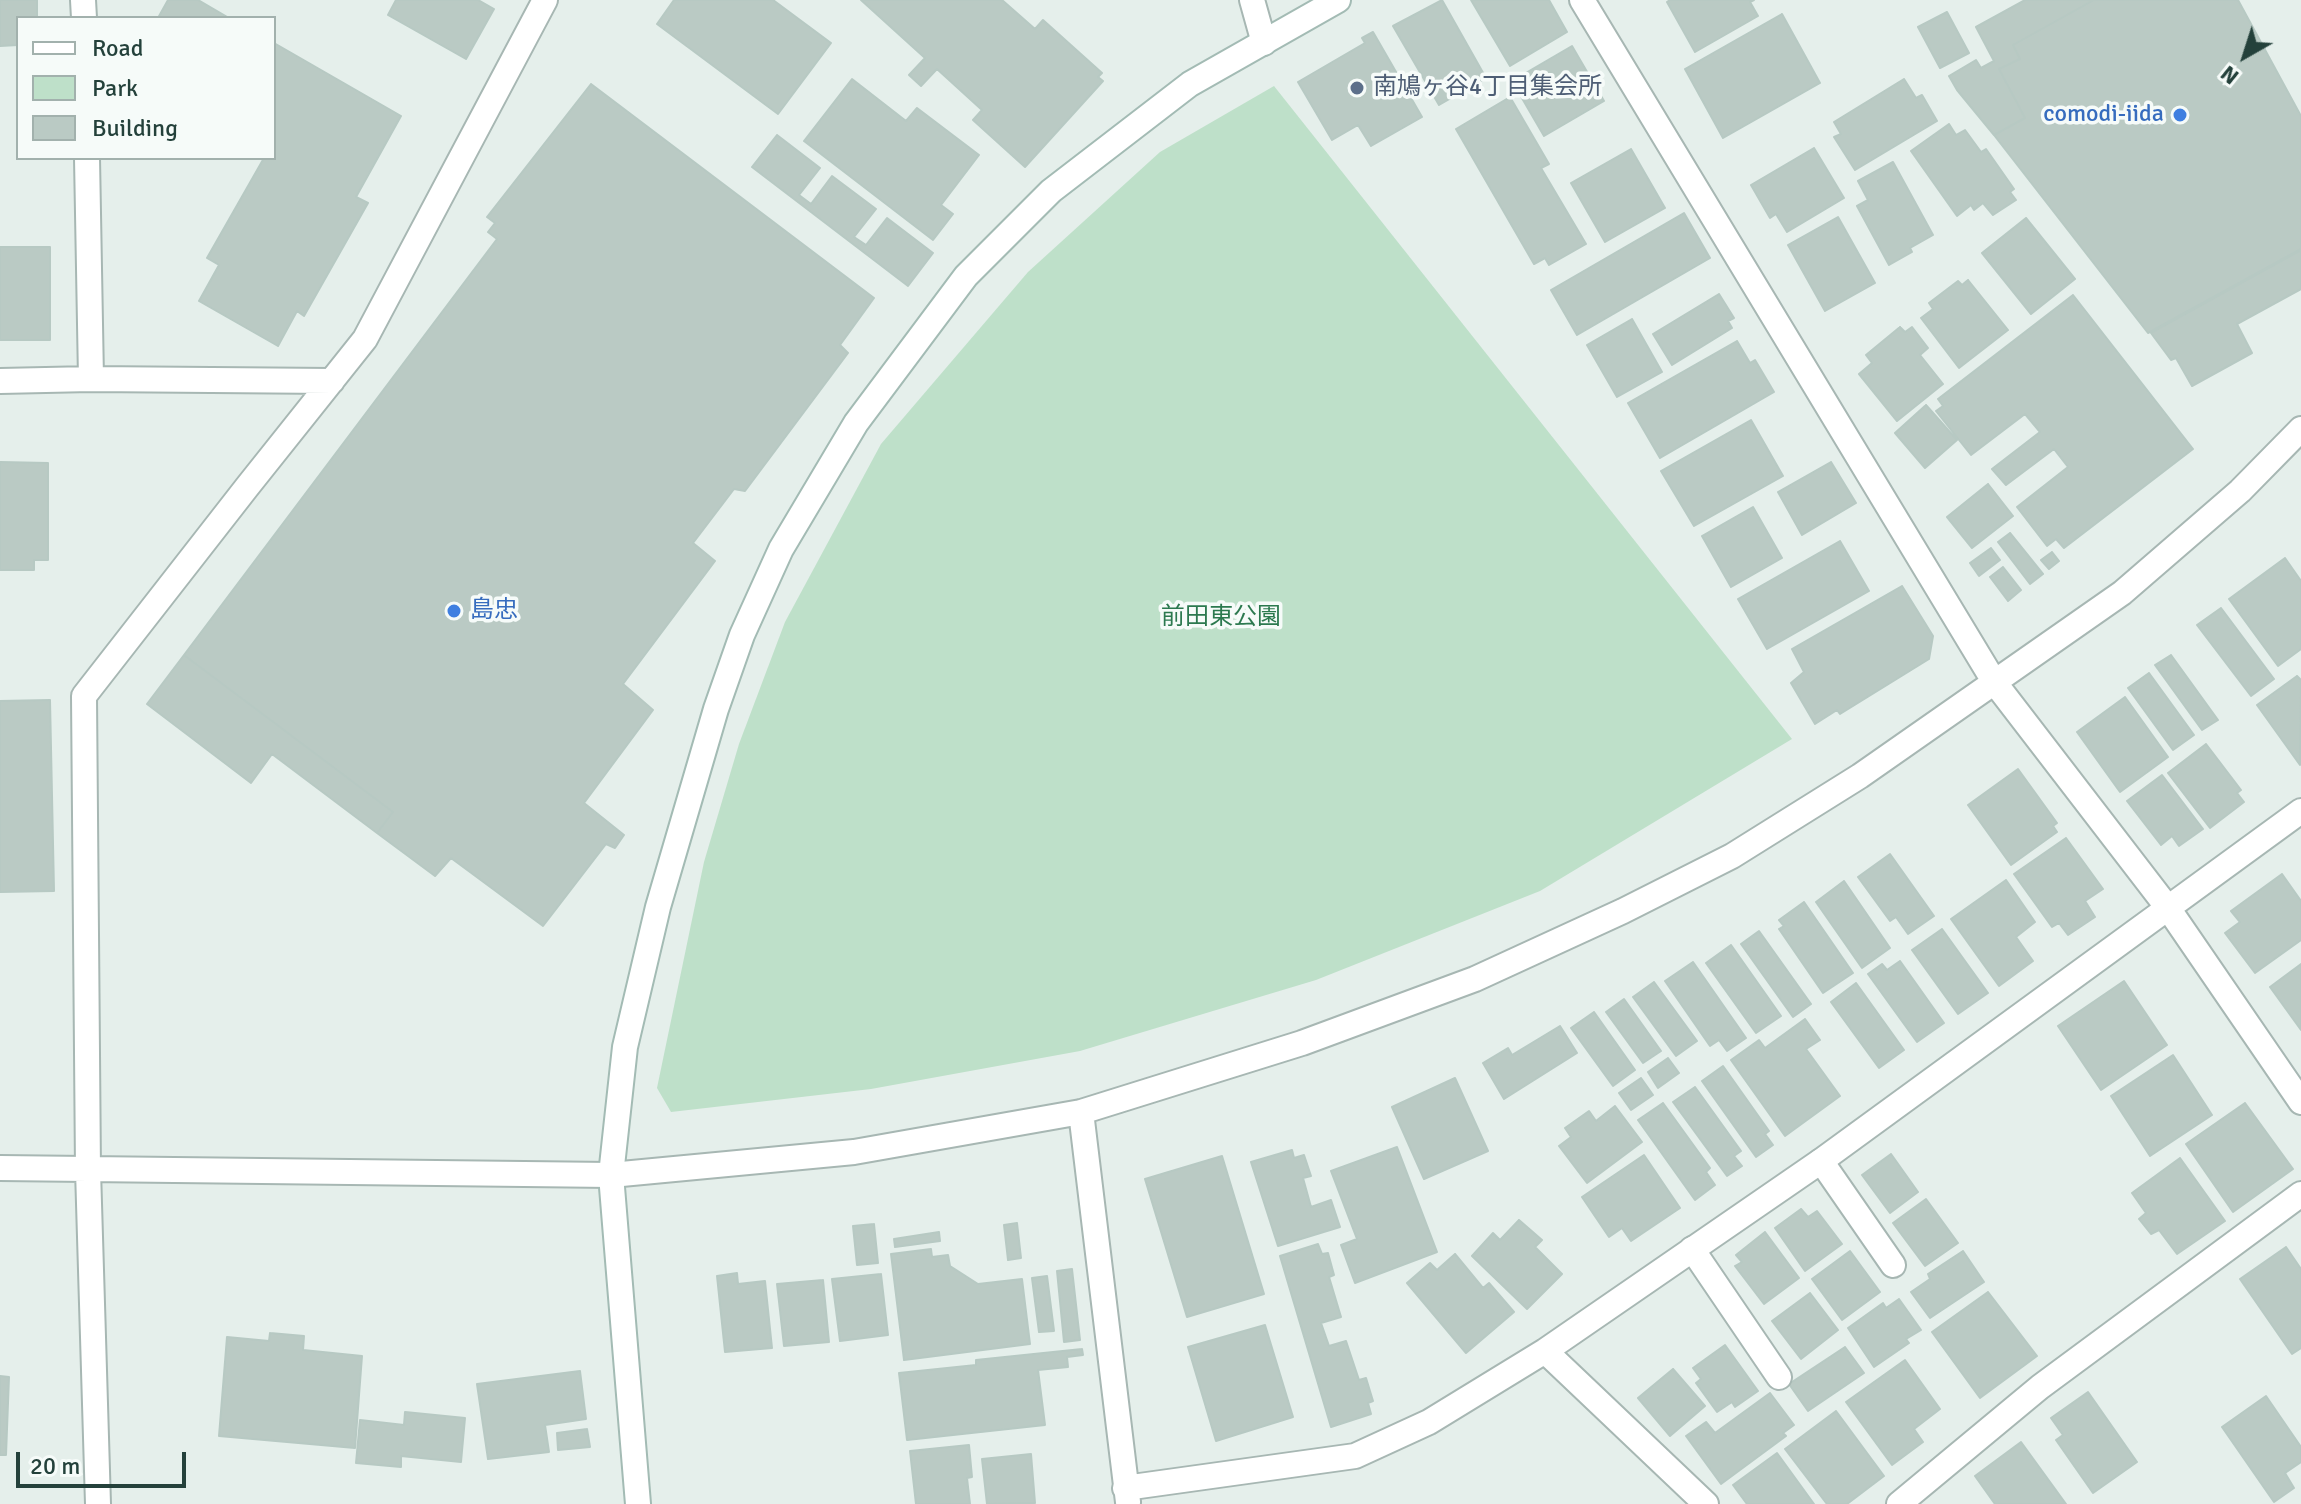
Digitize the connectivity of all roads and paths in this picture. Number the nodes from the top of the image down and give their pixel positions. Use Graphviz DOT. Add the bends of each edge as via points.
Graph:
graph roads {
  1 [pos="545,0"];
  2 [pos="1252,0"];
  3 [pos="1338,0"];
  4 [pos="1582,0"];
  5 [pos="1264,43"];
  6 [pos="87,160"];
  7 [pos="91,379"];
  8 [pos="0,381"];
  9 [pos="332,381"];
  10 [pos="2301,429"];
  11 [pos="1995,683"];
  12 [pos="2301,811"];
  13 [pos="2168,908"];
  14 [pos="2301,1102"];
  15 [pos="1081,1112"];
  16 [pos="1821,1161"];
  17 [pos="0,1168"];
  18 [pos="88,1170"];
  19 [pos="611,1175"];
  20 [pos="2301,1194"];
  21 [pos="1692,1249"];
  22 [pos="1893,1265"];
  23 [pos="1545,1351"];
  24 [pos="1779,1377"];
  25 [pos="1127,1496"];
  26 [pos="98,1504"];
  27 [pos="638,1504"];
  28 [pos="1706,1504"];
  29 [pos="1899,1504"];
  1 -- 9 [label="street" via="365,339"];
  2 -- 5 [label="street"];
  3 -- 5 [label="street"];
  4 -- 11 [label="street"];
  5 -- 19 [label="street" via="1190,84 1051,191 966,276 856,423 781,549 716,709 658,907 625,1047"];
  6 -- 7 [label="street"];
  7 -- 8 [label="street"];
  7 -- 9 [label="street"];
  9 -- 18 [label="street" via="84,696"];
  10 -- 11 [label="street" via="2240,491 2122,593"];
  11 -- 13 [label="street"];
  11 -- 15 [label="street" via="1732,856 1623,911 1475,979 1302,1043"];
  12 -- 13 [label="street"];
  13 -- 14 [label="street"];
  13 -- 16 [label="street"];
  15 -- 19 [label="street" via="854,1152"];
  15 -- 25 [label="street"];
  16 -- 21 [label="street"];
  16 -- 22 [label="street"];
  17 -- 18 [label="street"];
  18 -- 19 [label="street"];
  18 -- 26 [label="street"];
  19 -- 27 [label="street"];
  20 -- 29 [label="street" via="2040,1387"];
  21 -- 23 [label="street"];
  21 -- 24 [label="street"];
  23 -- 25 [label="street" via="1429,1422 1355,1456"];
  23 -- 28 [label="street"];
}
